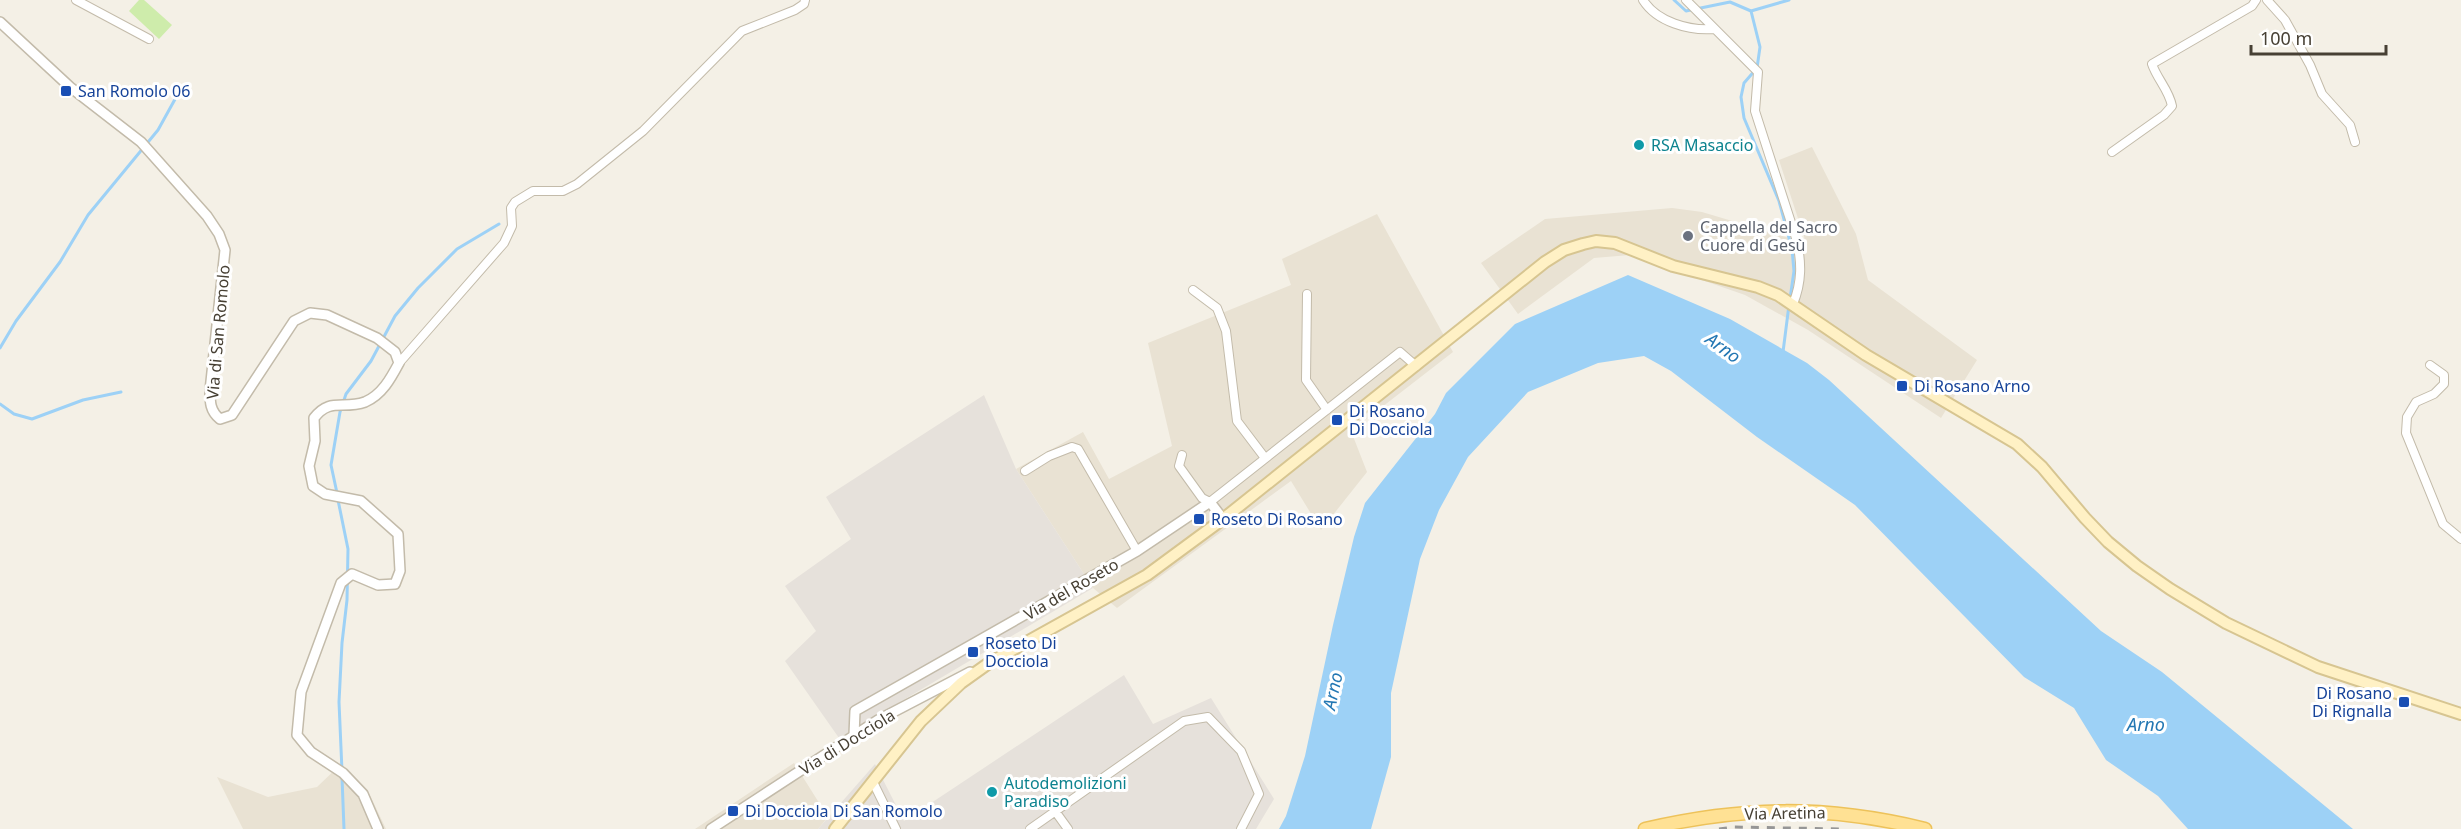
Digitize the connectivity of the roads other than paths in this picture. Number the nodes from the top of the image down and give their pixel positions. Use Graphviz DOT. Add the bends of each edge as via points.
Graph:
graph roads {
  1 [pos="76,0"];
  2 [pos="805,0"];
  3 [pos="1643,0"];
  4 [pos="2256,0"];
  5 [pos="2267,0"];
  6 [pos="1688,2"];
  7 [pos="0,22"];
  8 [pos="1714,29"];
  9 [pos="149,39"];
  10 [pos="2355,142"];
  11 [pos="2112,152"];
  12 [pos="1193,290"];
  13 [pos="1307,294"];
  14 [pos="1790,303"];
  15 [pos="399,363"];
  16 [pos="2430,365"];
  17 [pos="1416,366"];
  18 [pos="1327,410"];
  19 [pos="1182,455"];
  20 [pos="1265,458"];
  21 [pos="1025,471"];
  22 [pos="1210,502"];
  23 [pos="1224,519"];
  24 [pos="2461,539"];
  25 [pos="1137,551"];
  26 [pos="989,663"];
  27 [pos="2461,714"];
  28 [pos="854,735"];
  29 [pos="873,782"];
  30 [pos="1055,812"];
  31 [pos="378,829"];
  32 [pos="711,829"];
  33 [pos="836,829"];
  34 [pos="897,829"];
  35 [pos="1029,829"];
  36 [pos="1068,829"];
  37 [pos="1241,829"];
  38 [pos="1645,829"];
  39 [pos="1925,829"];
  1 -- 9 [label="street"];
  2 -- 15 [label="street" via="795,10 742,32 644,131 578,184 563,190 533,191 515,202 511,208 512,226 504,243"];
  3 -- 8 [label="street" via="1658,17 1699,30"];
  4 -- 11 [label="street" via="2252,6 2152,64 2172,106"];
  5 -- 10 [label="street" via="2285,20 2322,94 2350,125"];
  6 -- 8 [label="street"];
  7 -- 15 [label="street, Via di San Romolo" via="70,87 141,142 219,234 225,250 210,391 216,416 226,419 238,409 294,321 310,313 327,315 377,338 395,352"];
  8 -- 14 [label="street" via="1756,69 1755,111 1801,258 1800,287"];
  12 -- 20 [label="street" via="1217,309 1226,331 1237,421"];
  13 -- 18 [label="street" via="1306,380"];
  14 -- 17 [label="main road" via="1758,287 1687,270 1615,243 1596,242 1564,250 1545,262"];
  14 -- 27 [label="main road" via="1866,355 2017,444 2042,466 2108,542 2180,595 2226,623 2318,667"];
  15 -- 31 [label="street" via="387,384 367,401 321,408 314,418 315,441 309,466 313,486 324,494 361,501 398,534 400,571 395,584 378,585 352,574 341,583 302,692 297,735 311,752 343,773 363,794"];
  16 -- 24 [label="street" via="2444,375 2444,384 2434,394 2416,402 2407,417 2406,433 2443,524"];
  17 -- 18 [label="street, Via del Roseto" via="1400,352"];
  17 -- 23 [label="main road"];
  18 -- 20 [label="street, Via del Roseto"];
  19 -- 22 [label="street" via="1179,466 1202,498"];
  20 -- 22 [label="street, Via del Roseto"];
  21 -- 25 [label="street" via="1049,456 1072,447 1078,449"];
  22 -- 23 [label="street"];
  22 -- 25 [label="street, Via del Roseto"];
  23 -- 26 [label="main road" via="1147,575"];
  25 -- 28 [label="street, Via del Roseto" via="855,711"];
  26 -- 28 [label="street, Via di Docciola"];
  26 -- 29 [label="main road" via="921,721"];
  28 -- 32 [label="street, Via di Docciola"];
  29 -- 33 [label="main road"];
  29 -- 34 [label="street"];
  30 -- 35 [label="street"];
  30 -- 36 [label="street"];
  30 -- 37 [label="street" via="1184,721 1208,717 1241,751 1259,794"];
  38 -- 39 [label="main road, Via Aretina" via="1730,814 1794,810 1852,813"];
}
